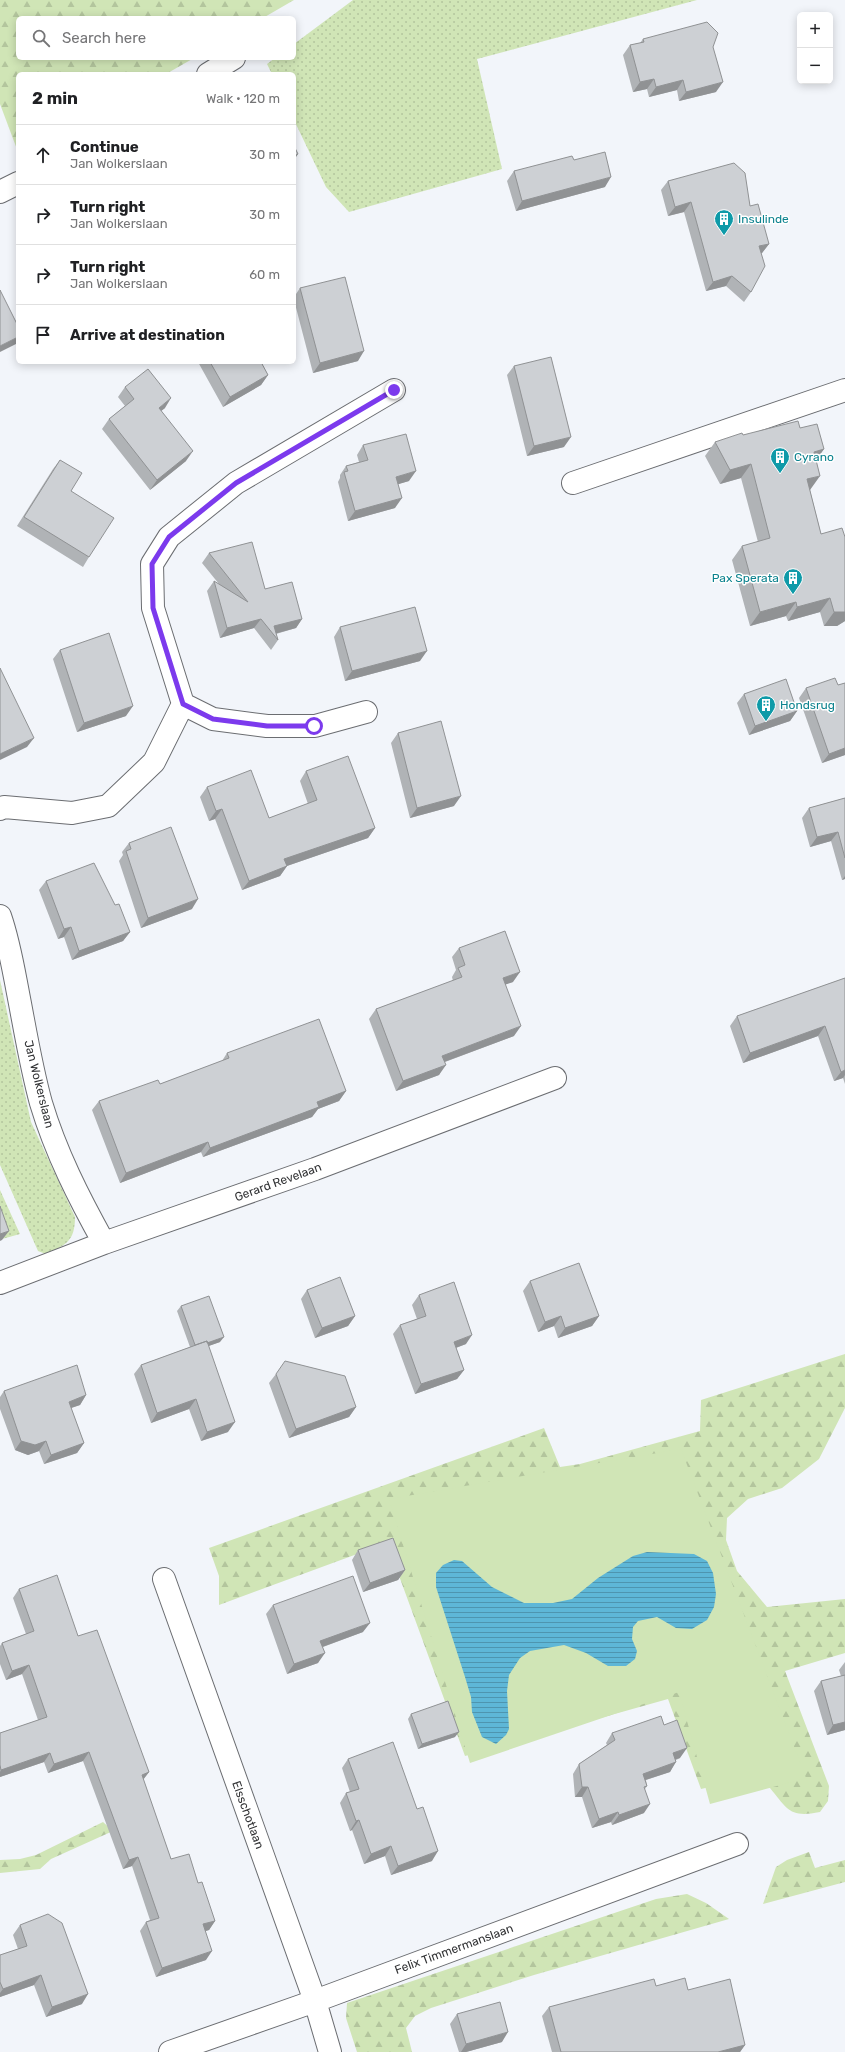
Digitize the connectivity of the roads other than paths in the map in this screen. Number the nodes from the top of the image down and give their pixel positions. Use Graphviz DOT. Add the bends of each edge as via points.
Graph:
graph roads {
  1 [pos="231,60"];
  2 [pos="211,72"];
  3 [pos="16,184"];
  4 [pos="0,192"];
  5 [pos="394,390"];
  6 [pos="845,390"];
  7 [pos="573,483"];
  8 [pos="183,704"];
  9 [pos="366,712"];
  10 [pos="0,809"];
  11 [pos="0,916"];
  12 [pos="555,1078"];
  13 [pos="104,1243"];
  14 [pos="0,1283"];
  15 [pos="164,1579"];
  16 [pos="737,1844"];
  17 [pos="315,2001"];
  18 [pos="170,2052"];
  19 [pos="330,2052"];
  1 -- 2 [label="street"];
  3 -- 4 [label="street"];
  5 -- 8 [label="street" via="236,483 169,537 152,564 153,608"];
  6 -- 7 [label="street"];
  8 -- 9 [label="street" via="213,719 267,726 314,726"];
  8 -- 10 [label="street" via="154,762 108,806 72,813 4,807"];
  11 -- 13 [label="street, Jan Wolkerslaan" via="9,942 35,1074 54,1143"];
  12 -- 13 [label="street, Gerard Revelaan" via="315,1169"];
  13 -- 14 [label="street, Gerard Revelaan"];
  15 -- 17 [label="street, Elsschotlaan"];
  16 -- 17 [label="street, Felix Timmermanslaan"];
  17 -- 18 [label="street, Felix Timmermanslaan"];
  17 -- 19 [label="street, Elsschotlaan"];
}
